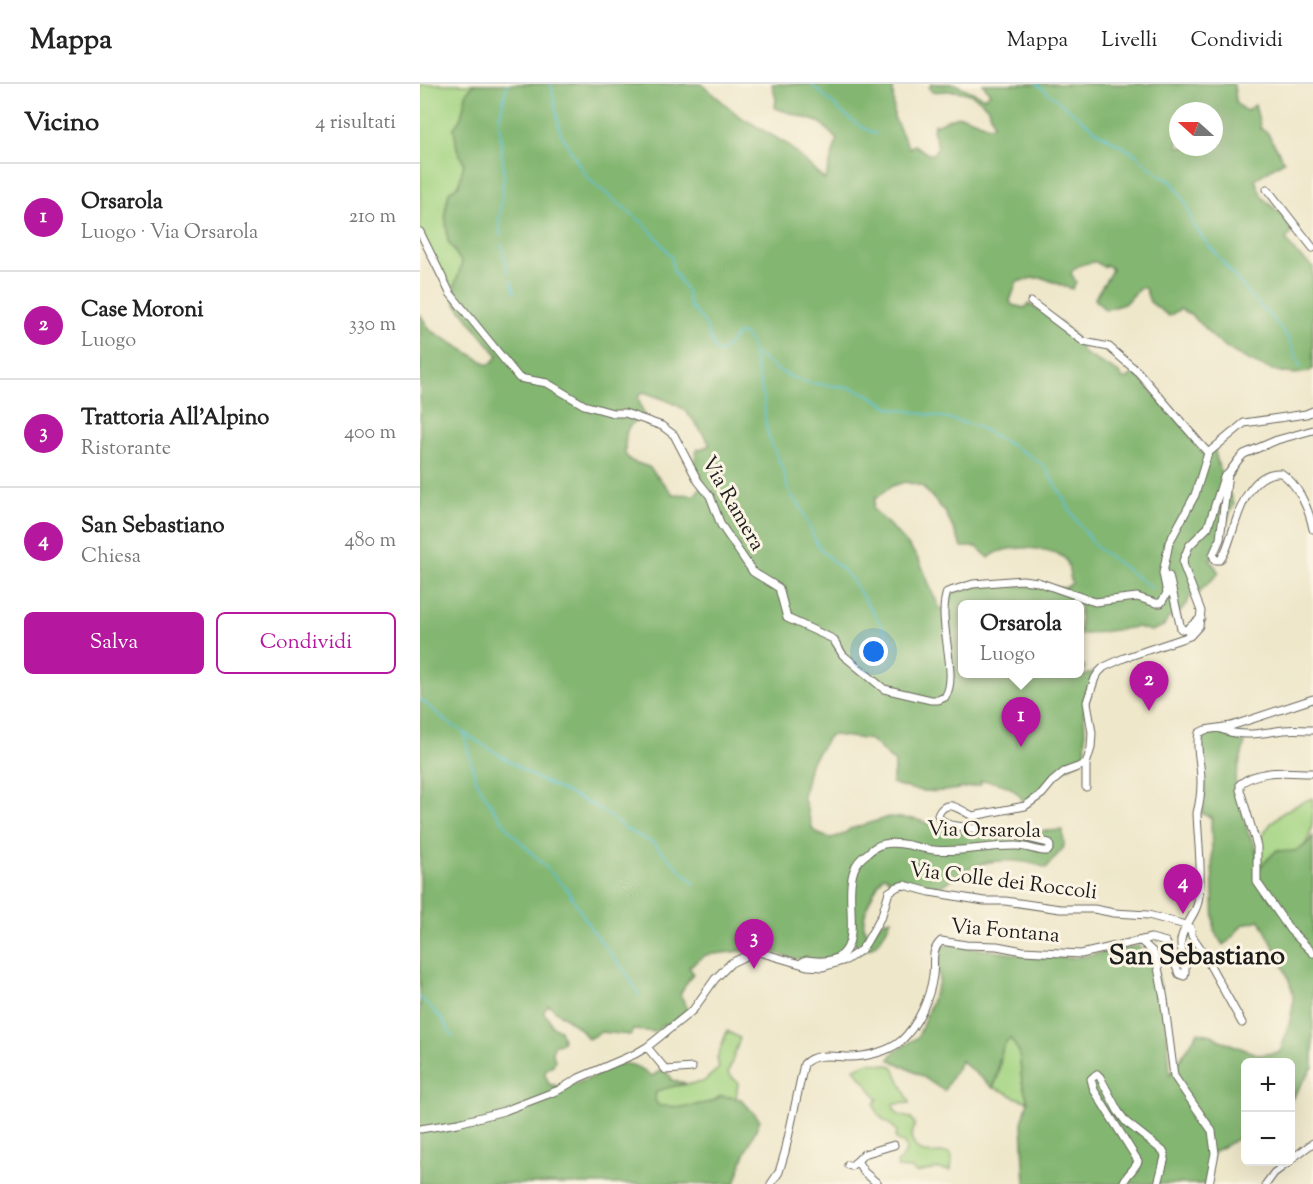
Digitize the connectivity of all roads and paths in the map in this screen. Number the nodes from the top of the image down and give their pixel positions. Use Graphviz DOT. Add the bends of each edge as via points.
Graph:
graph roads {
  1 [pos="1267,189"];
  2 [pos="420,232"];
  3 [pos="1313,248"];
  4 [pos="1031,302"];
  5 [pos="1313,411"];
  6 [pos="1313,430"];
  7 [pos="1208,453"];
  8 [pos="1228,474"];
  9 [pos="1313,529"];
  10 [pos="1165,563"];
  11 [pos="1201,618"];
  12 [pos="1313,699"];
  13 [pos="1219,728"];
  14 [pos="1313,730"];
  15 [pos="1086,764"];
  16 [pos="1313,773"];
  17 [pos="1086,787"];
  18 [pos="1186,924"];
  19 [pos="1141,941"];
  20 [pos="1313,953"];
  21 [pos="801,963"];
  22 [pos="1242,1023"];
  23 [pos="646,1047"];
  24 [pos="692,1068"];
  25 [pos="420,1130"];
  26 [pos="1313,1143"];
  27 [pos="894,1145"];
  28 [pos="1295,1157"];
  29 [pos="857,1161"];
  30 [pos="848,1165"];
  31 [pos="1283,1166"];
  32 [pos="771,1184"];
  33 [pos="878,1184"];
  34 [pos="1123,1184"];
  35 [pos="1158,1184"];
  36 [pos="1209,1184"];
  37 [pos="1266,1184"];
  1 -- 3 [label="street"];
  2 -- 10 [label="street, Via Ramera" via="450,293 519,378 547,383 584,405 625,413 662,426 674,435 698,481 710,495 721,525 753,572 779,588 788,618 833,639 843,656 884,689 938,700 949,691 944,615 948,592 973,584 1022,580 1095,602 1137,597 1158,603 1164,601 1167,593"];
  4 -- 7 [label="street" via="1084,342 1108,347 1138,372"];
  5 -- 7 [label="street" via="1244,423"];
  6 -- 8 [label="street" via="1245,454"];
  7 -- 10 [label="street" via="1195,495 1169,543"];
  8 -- 9 [label="street" via="1215,560 1225,554 1252,487 1267,474 1281,473 1287,478 1306,505"];
  8 -- 11 [label="street" via="1208,527 1192,541 1183,561"];
  10 -- 11 [label="street" via="1181,629 1186,630"];
  11 -- 15 [label="street" via="1195,633 1124,658 1099,672 1087,702 1092,733"];
  12 -- 13 [label="street"];
  13 -- 14 [label="street" via="1255,735"];
  13 -- 18 [label="street" via="1199,733 1197,743 1198,894 1196,909"];
  15 -- 17 [label="street"];
  15 -- 21 [label="street, Via Orsarola" via="1064,772 1025,806 973,816 947,805 938,815 950,825 1049,843 1048,851 1014,846 935,850 883,844 869,851 854,868 849,941 843,954 830,961"];
  16 -- 20 [label="street" via="1271,772 1240,784 1257,846 1257,882 1290,930"];
  18 -- 19 [label="street, Via Fontana" via="1181,950 1184,976 1179,974 1166,942 1158,938"];
  18 -- 21 [label="street, Via Colle dei Roccoli" via="1148,915 984,901 904,885 889,892 879,921 861,950 846,960 823,967"];
  18 -- 22 [label="street"];
  19 -- 32 [label="street, Via Fontana" via="1081,954 942,941 934,951 933,975 921,1012 899,1042 865,1056 825,1056 804,1064 785,1152"];
  19 -- 36 [label="street" via="1153,951 1157,962 1174,1076 1212,1131 1215,1153"];
  21 -- 23 [label="street, Via Colle dei Roccoli" via="756,952 731,963 693,1010"];
  23 -- 24 [label="street" via="666,1070"];
  23 -- 25 [label="street, Via Colle dei Roccoli" via="559,1090 458,1124"];
  26 -- 28 [label="street"];
  27 -- 29 [label="street" via="864,1154"];
  29 -- 30 [label="street"];
  29 -- 33 [label="street"];
  31 -- 37 [label="street"];
  34 -- 35 [label="street" via="1138,1161 1094,1090 1091,1078 1096,1074 1126,1122 1164,1152"];
}
